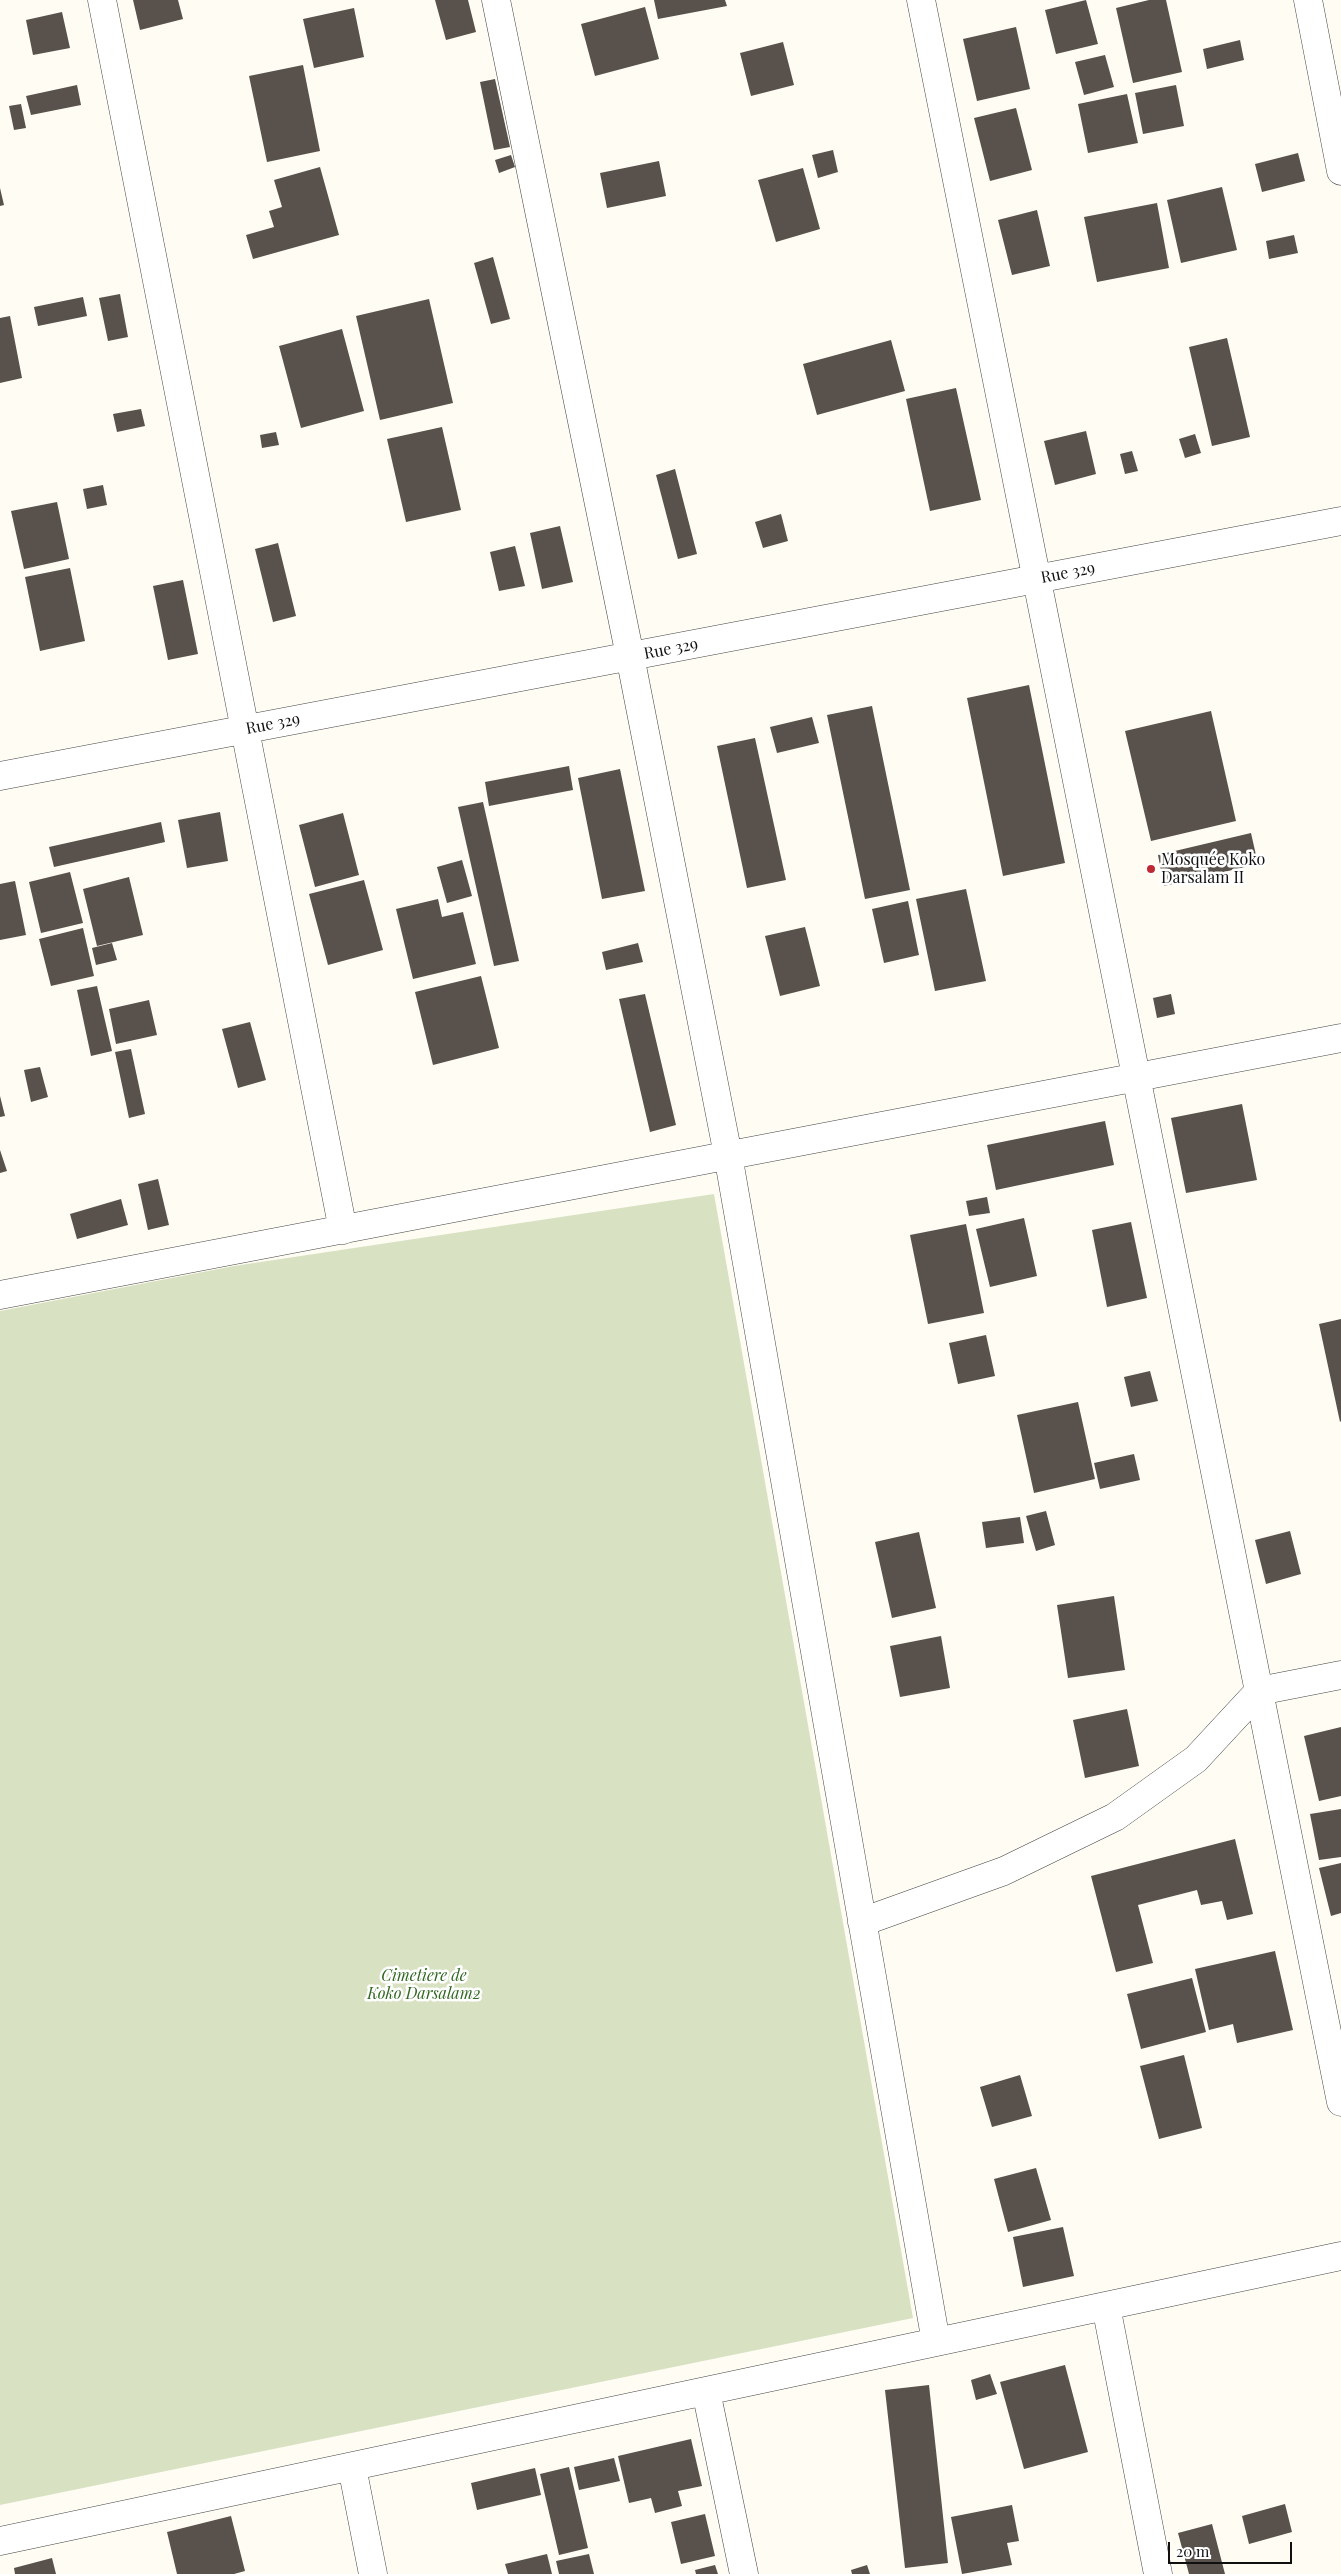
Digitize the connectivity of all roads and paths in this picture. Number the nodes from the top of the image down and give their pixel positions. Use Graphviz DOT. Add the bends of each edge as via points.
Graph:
graph roads {
  1 [pos="102,0"];
  2 [pos="496,0"];
  3 [pos="921,0"];
  4 [pos="1308,0"];
  5 [pos="1341,171"];
  6 [pos="1341,521"];
  7 [pos="1037,579"];
  8 [pos="630,656"];
  9 [pos="245,729"];
  10 [pos="0,776"];
  11 [pos="1341,1038"];
  12 [pos="1136,1077"];
  13 [pos="728,1156"];
  14 [pos="343,1230"];
  15 [pos="0,1295"];
  16 [pos="1341,1675"];
  17 [pos="1259,1691"];
  18 [pos="862,1922"];
  19 [pos="1341,2102"];
  20 [pos="1341,2256"];
  21 [pos="1106,2306"];
  22 [pos="936,2342"];
  23 [pos="706,2391"];
  24 [pos="352,2467"];
  25 [pos="0,2541"];
  26 [pos="373,2574"];
  27 [pos="744,2574"];
  28 [pos="1158,2574"];
  1 -- 9 [label="street"];
  2 -- 8 [label="street"];
  3 -- 7 [label="street"];
  4 -- 5 [label="street"];
  6 -- 7 [label="street, Rue 329"];
  7 -- 8 [label="street, Rue 329"];
  7 -- 12 [label="street"];
  8 -- 9 [label="street, Rue 329"];
  8 -- 13 [label="street"];
  9 -- 10 [label="street, Rue 329"];
  9 -- 14 [label="street"];
  11 -- 12 [label="street"];
  12 -- 13 [label="street"];
  12 -- 17 [label="street"];
  13 -- 14 [label="street"];
  13 -- 18 [label="street"];
  14 -- 15 [label="street"];
  16 -- 17 [label="street"];
  17 -- 18 [label="street" via="1196,1759 1115,1817 1004,1871"];
  17 -- 19 [label="street"];
  18 -- 22 [label="street"];
  20 -- 21 [label="street"];
  21 -- 22 [label="street"];
  21 -- 28 [label="street"];
  22 -- 23 [label="street"];
  23 -- 24 [label="street"];
  23 -- 27 [label="street"];
  24 -- 25 [label="street"];
  24 -- 26 [label="street"];
}
